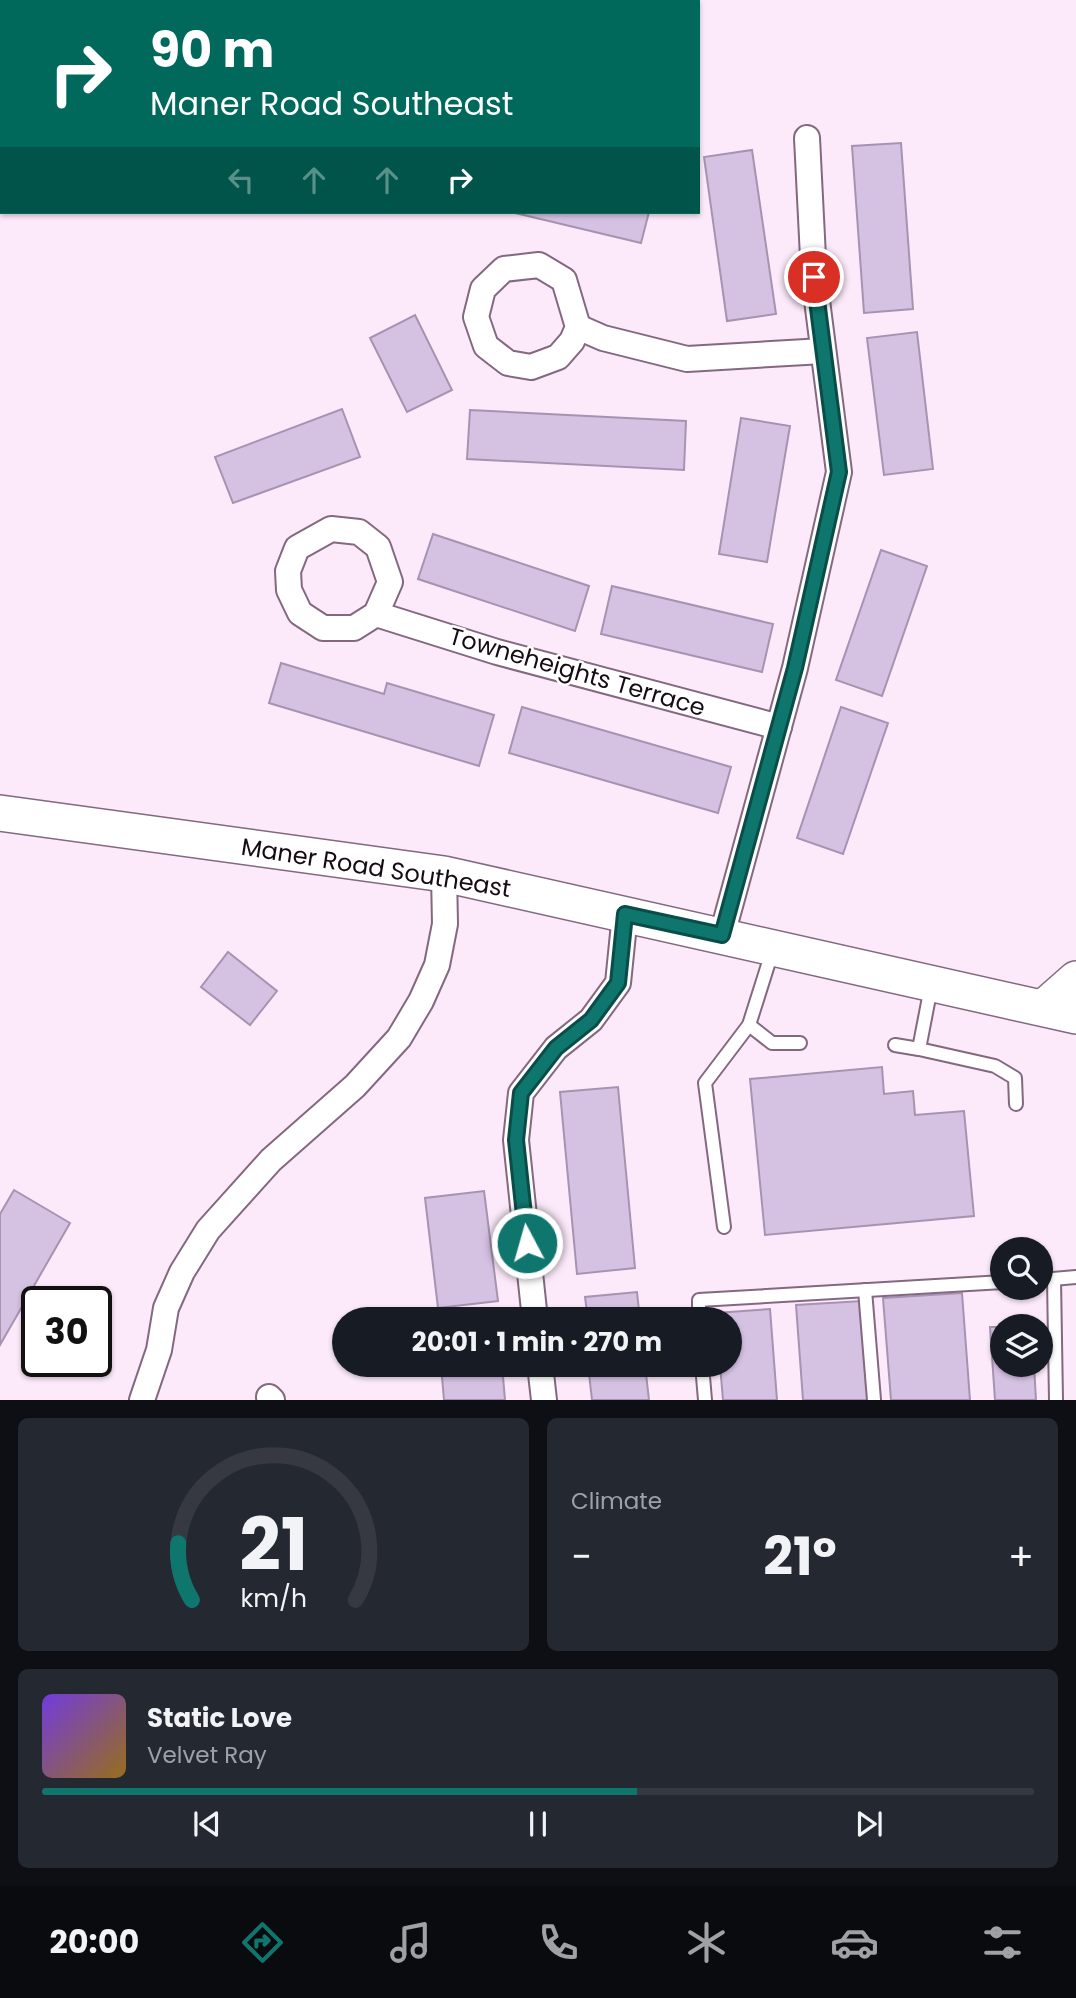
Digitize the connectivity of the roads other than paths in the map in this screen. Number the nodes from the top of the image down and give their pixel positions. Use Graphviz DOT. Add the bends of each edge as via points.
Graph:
graph roads {
  1 [pos="807,138"];
  2 [pos="578,327"];
  3 [pos="824,351"];
  4 [pos="376,614"];
  5 [pos="779,727"];
  6 [pos="2,820"];
  7 [pos="444,874"];
  8 [pos="625,914"];
  9 [pos="722,935"];
  10 [pos="773,947"];
  11 [pos="1076,979"];
  12 [pos="932,984"];
  13 [pos="1042,1009"];
  14 [pos="1076,1016"];
  15 [pos="748,1026"];
  16 [pos="1076,1033"];
  17 [pos="800,1043"];
  18 [pos="895,1045"];
  19 [pos="919,1049"];
  20 [pos="1016,1104"];
  21 [pos="724,1227"];
  22 [pos="1076,1278"];
  23 [pos="1053,1279"];
  24 [pos="990,1283"];
  25 [pos="865,1290"];
  26 [pos="1049,1300"];
  27 [pos="535,1307"];
  28 [pos="699,1307"];
  29 [pos="541,1377"];
  30 [pos="703,1377"];
  31 [pos="142,1399"];
  32 [pos="544,1399"];
  33 [pos="705,1399"];
  34 [pos="874,1399"];
  35 [pos="1056,1399"];
  1 -- 3 [label="street" via="814,277"];
  2 -- 2 [label="street" via="564,280 539,265 504,269 483,289 476,317 486,346 508,363 531,367 558,357"];
  2 -- 3 [label="street" via="603,338 687,359"];
  3 -- 5 [label="street" via="839,472"];
  4 -- 4 [label="street" via="390,582 378,547 359,532 331,528 297,548 288,571 289,590 300,613 323,628 354,628"];
  4 -- 5 [label="street, Towneheights Terrace" via="497,652"];
  5 -- 9 [label="street"];
  6 -- 7 [label="street, Maner Road Southeast"];
  7 -- 8 [label="street, Maner Road Southeast"];
  7 -- 31 [label="street" via="445,924 437,965 421,1001 399,1038 355,1086 271,1160 208,1230 166,1308 159,1350"];
  8 -- 9 [label="street, Maner Road Southeast"];
  8 -- 27 [label="street" via="618,983 591,1020 556,1048 521,1093 516,1140"];
  9 -- 10 [label="street, Maner Road Southeast"];
  10 -- 12 [label="street, Maner Road Southeast"];
  10 -- 15 [label="lane"];
  11 -- 13 [label="street"];
  12 -- 13 [label="street, Maner Road Southeast"];
  12 -- 19 [label="lane"];
  13 -- 14 [label="street, Maner Road Southeast"];
  13 -- 16 [label="street"];
  15 -- 17 [label="lane" via="772,1043"];
  15 -- 21 [label="lane" via="705,1083"];
  18 -- 19 [label="lane"];
  19 -- 20 [label="lane" via="995,1066 1015,1078"];
  22 -- 23 [label="lane"];
  24 -- 25 [label="lane"];
  25 -- 28 [label="lane" via="699,1300"];
  25 -- 34 [label="lane"];
  26 -- 35 [label="lane"];
  29 -- 32 [label="street"];
  30 -- 33 [label="lane"];
}
